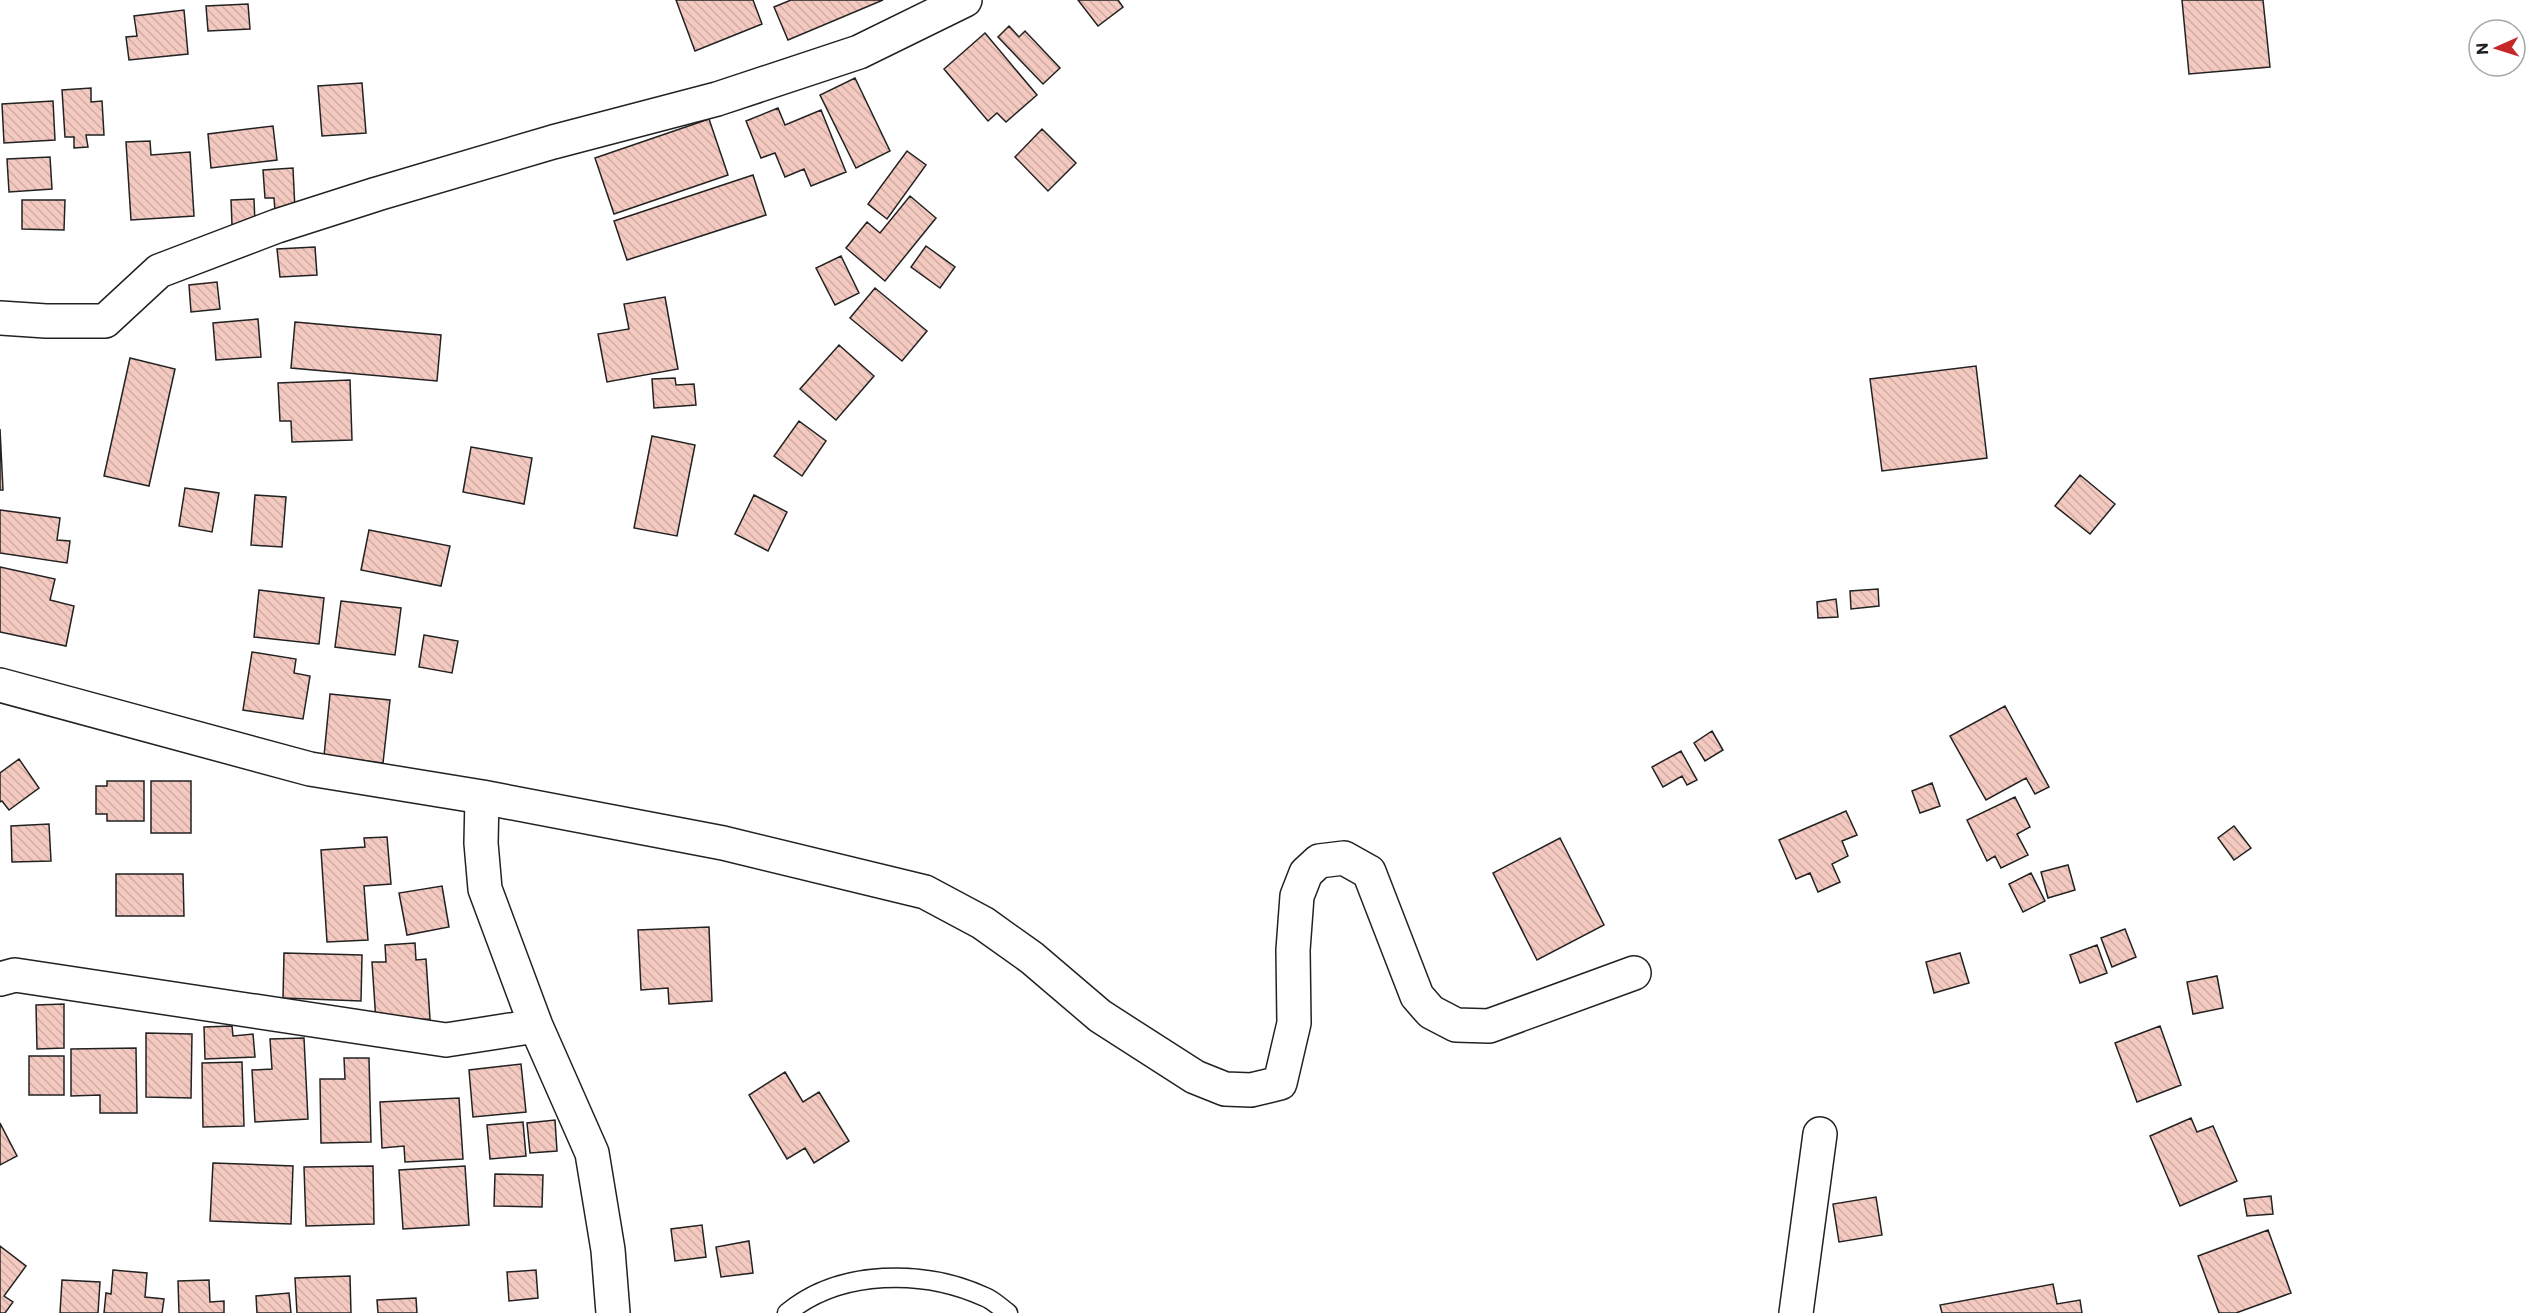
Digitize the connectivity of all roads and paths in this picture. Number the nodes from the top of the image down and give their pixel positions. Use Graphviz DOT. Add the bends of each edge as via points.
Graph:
graph roads {
  1 [pos="965,0"];
  2 [pos="0,318"];
  3 [pos="0,685"];
  4 [pos="482,797"];
  5 [pos="1634,973"];
  6 [pos="0,979"];
  7 [pos="536,1026"];
  8 [pos="1820,1134"];
  9 [pos="613,1313"];
  10 [pos="787,1313"];
  11 [pos="1008,1313"];
  12 [pos="1796,1313"];
  1 -- 2 [label="street" via="859,52 717,99 553,142 277,226 159,271 105,321"];
  3 -- 4 [label="street" via="310,769"];
  4 -- 5 [label="street" via="723,843 925,892 983,923 1032,958 1100,1016 1195,1077 1225,1089 1251,1090 1280,1083 1294,1023 1297,896 1306,873 1319,861 1344,858 1369,872 1417,996 1431,1012 1456,1025 1489,1026"];
  4 -- 7 [label="street" via="485,889"];
  6 -- 7 [label="street" via="15,975 446,1040"];
  7 -- 9 [label="street" via="592,1153 608,1250"];
  8 -- 12 [label="street"];
  10 -- 11 [label="lane" via="830,1287 885,1277 939,1282 986,1297"];
}
